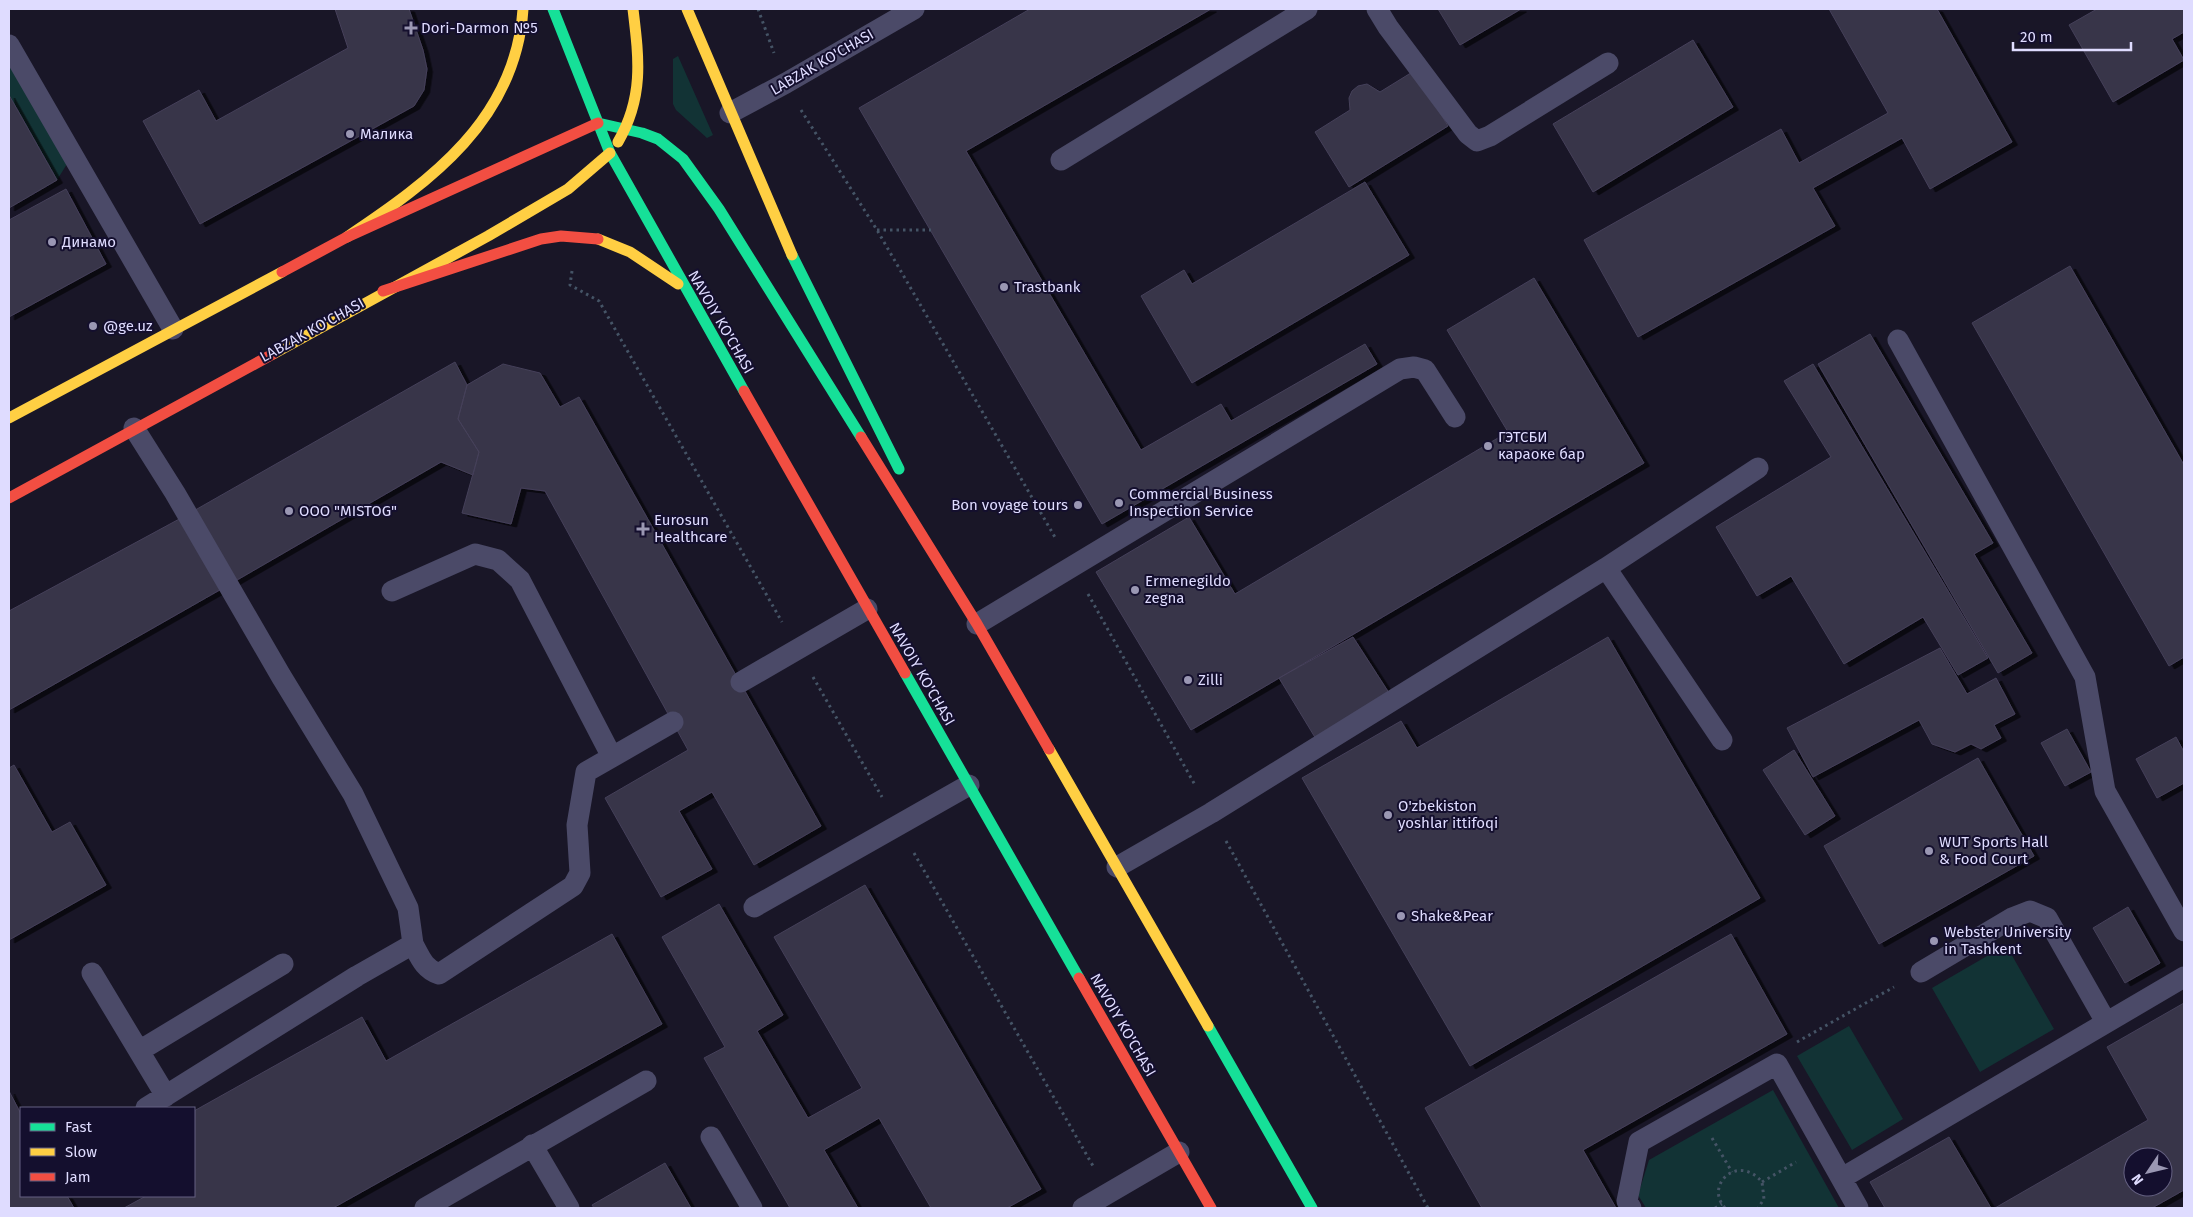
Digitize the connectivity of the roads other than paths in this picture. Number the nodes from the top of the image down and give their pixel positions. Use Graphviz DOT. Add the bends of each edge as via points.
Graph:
graph roads {
  1 [pos="523,9"];
  2 [pos="553,9"];
  3 [pos="633,9"];
  4 [pos="687,9"];
  5 [pos="914,9"];
  6 [pos="1307,9"];
  7 [pos="1377,9"];
  8 [pos="9,45"];
  9 [pos="1608,63"];
  10 [pos="730,113"];
  11 [pos="598,123"];
  12 [pos="627,128"];
  13 [pos="610,153"];
  14 [pos="1061,160"];
  15 [pos="346,237"];
  16 [pos="685,289"];
  17 [pos="383,292"];
  18 [pos="173,329"];
  19 [pos="1898,340"];
  20 [pos="1455,417"];
  21 [pos="9,418"];
  22 [pos="134,428"];
  23 [pos="1758,468"];
  24 [pos="906,483"];
  25 [pos="9,498"];
  26 [pos="920,510"];
  27 [pos="1606,568"];
  28 [pos="392,591"];
  29 [pos="868,609"];
  30 [pos="977,624"];
  31 [pos="741,682"];
  32 [pos="673,722"];
  33 [pos="1722,740"];
  34 [pos="612,757"];
  35 [pos="969,785"];
  36 [pos="1117,867"];
  37 [pos="754,907"];
  38 [pos="2184,931"];
  39 [pos="413,944"];
  40 [pos="283,964"];
  41 [pos="1921,972"];
  42 [pos="92,974"];
  43 [pos="2184,977"];
  44 [pos="2106,1022"];
  45 [pos="139,1051"];
  46 [pos="646,1081"];
  47 [pos="166,1096"];
  48 [pos="148,1107"];
  49 [pos="711,1137"];
  50 [pos="532,1145"];
  51 [pos="1178,1152"];
  52 [pos="1842,1178"];
  53 [pos="425,1208"];
  54 [pos="569,1208"];
  55 [pos="752,1208"];
  56 [pos="1083,1208"];
  57 [pos="1211,1208"];
  58 [pos="1312,1208"];
  59 [pos="1631,1208"];
  60 [pos="1858,1208"];
  1 -- 15 [label="main road" via="517,49 504,85 474,130 439,170"];
  2 -- 11 [label="main road, NAVOIY KO'CHASI"];
  3 -- 12 [label="main road" via="640,67 639,88"];
  4 -- 10 [label="main road"];
  5 -- 10 [label="lane, LABZAK KO'CHASI"];
  6 -- 14 [label="lane"];
  7 -- 9 [label="lane" via="1468,134 1477,141"];
  8 -- 18 [label="lane"];
  10 -- 24 [label="main road" via="799,271"];
  11 -- 12 [label="main road"];
  11 -- 13 [label="main road, NAVOIY KO'CHASI"];
  11 -- 15 [label="main road"];
  12 -- 13 [label="main road"];
  12 -- 30 [label="main road" via="660,140 691,167"];
  13 -- 16 [label="main road, NAVOIY KO'CHASI"];
  13 -- 17 [label="main road, LABZAK KO'CHASI" via="568,189"];
  15 -- 18 [label="main road"];
  16 -- 17 [label="main road" via="640,256 601,239 570,234 541,239"];
  16 -- 29 [label="main road, NAVOIY KO'CHASI"];
  17 -- 22 [label="main road, LABZAK KO'CHASI"];
  18 -- 21 [label="main road"];
  19 -- 38 [label="lane" via="2085,677 2105,791"];
  20 -- 30 [label="lane" via="1425,370 1414,367 1400,369"];
  22 -- 25 [label="main road, LABZAK KO'CHASI"];
  22 -- 39 [label="lane" via="353,794 408,908"];
  23 -- 27 [label="lane"];
  26 -- 30 [label="main road"];
  27 -- 33 [label="lane"];
  27 -- 36 [label="lane" via="1211,813"];
  28 -- 34 [label="lane" via="475,554 498,560 520,580"];
  29 -- 31 [label="lane"];
  29 -- 35 [label="main road, NAVOIY KO'CHASI"];
  30 -- 36 [label="main road"];
  32 -- 34 [label="lane"];
  34 -- 39 [label="lane" via="586,772 577,825 580,873 573,886 439,974 423,963"];
  35 -- 37 [label="lane"];
  35 -- 51 [label="main road, NAVOIY KO'CHASI"];
  36 -- 58 [label="main road"];
  39 -- 47 [label="lane"];
  40 -- 45 [label="lane"];
  41 -- 44 [label="lane" via="2012,918 2030,912 2047,918"];
  42 -- 45 [label="lane"];
  43 -- 44 [label="lane"];
  44 -- 52 [label="lane"];
  45 -- 47 [label="lane"];
  46 -- 50 [label="lane"];
  47 -- 48 [label="lane"];
  49 -- 55 [label="lane"];
  50 -- 53 [label="lane"];
  50 -- 54 [label="lane"];
  51 -- 56 [label="lane"];
  51 -- 57 [label="main road, NAVOIY KO'CHASI"];
  52 -- 59 [label="lane" via="1777,1064 1639,1142 1626,1201"];
  52 -- 60 [label="lane"];
}
